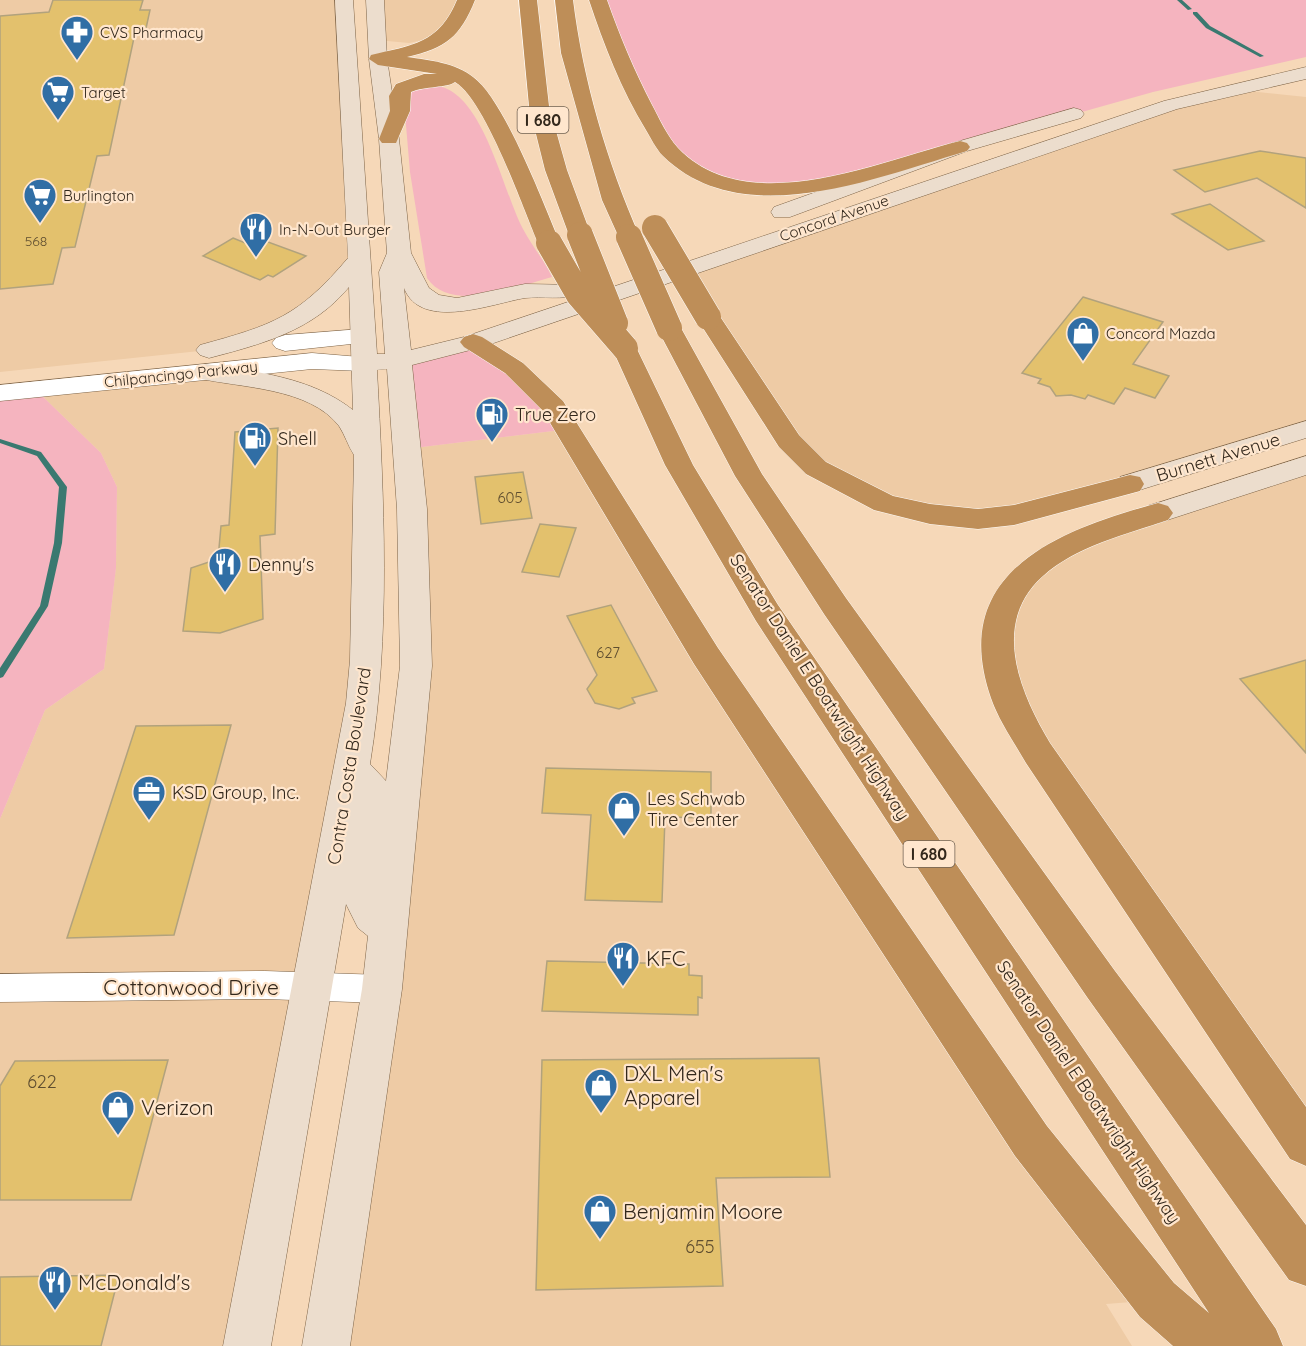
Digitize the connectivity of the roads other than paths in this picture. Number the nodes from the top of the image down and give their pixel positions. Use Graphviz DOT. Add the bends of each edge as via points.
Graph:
graph roads {
  1 [pos="344,0"];
  2 [pos="375,0"];
  3 [pos="466,0"];
  4 [pos="528,0"];
  5 [pos="564,0"];
  6 [pos="598,0"];
  7 [pos="377,49"];
  8 [pos="1302,68"];
  9 [pos="475,88"];
  10 [pos="1238,88"];
  11 [pos="1306,94"];
  12 [pos="1131,98"];
  13 [pos="1097,108"];
  14 [pos="389,139"];
  15 [pos="960,147"];
  16 [pos="613,200"];
  17 [pos="764,219"];
  18 [pos="720,236"];
  19 [pos="399,253"];
  20 [pos="360,259"];
  21 [pos="572,290"];
  22 [pos="473,342"];
  23 [pos="397,348"];
  24 [pos="625,348"];
  25 [pos="362,350"];
  26 [pos="208,361"];
  27 [pos="64,366"];
  28 [pos="0,372"];
  29 [pos="0,385"];
  30 [pos="0,393"];
  31 [pos="1306,429"];
  32 [pos="368,455"];
  33 [pos="1306,465"];
  34 [pos="1130,484"];
  35 [pos="1158,513"];
  36 [pos="351,768"];
  37 [pos="388,929"];
  38 [pos="310,987"];
  39 [pos="0,988"];
  40 [pos="382,989"];
  41 [pos="1306,1144"];
  42 [pos="1306,1263"];
  43 [pos="247,1346"];
  44 [pos="326,1346"];
  45 [pos="1210,1346"];
  46 [pos="1259,1346"];
  1 -- 20 [label="main road, Contra Costa Boulevard"];
  2 -- 7 [label="main road"];
  3 -- 7 [label="highway" via="458,22 446,35 426,46"];
  4 -- 24 [label="highway, Senator Daniel E Boatwright Highway / I 680, bridge" via="539,106 556,170"];
  5 -- 16 [label="highway, I 680" via="570,53"];
  6 -- 15 [label="highway" via="617,56 669,151 712,178 735,186 772,190 812,188"];
  7 -- 9 [label="highway" via="448,72"];
  7 -- 14 [label="main road"];
  8 -- 10 [label="main road, Concord Avenue"];
  8 -- 12 [label="main road, Concord Avenue"];
  9 -- 14 [label="highway" via="431,79 406,86 399,96 400,111"];
  9 -- 24 [label="highway, bridge" via="549,243 579,295"];
  10 -- 11 [label="main road"];
  10 -- 22 [label="main road, Concord Avenue" via="1171,105 990,164"];
  13 -- 15 [label="main road, Concord Avenue"];
  14 -- 19 [label="main road"];
  15 -- 17 [label="main road, Concord Avenue"];
  16 -- 34 [label="highway, bridge" via="656,228 708,317 789,441 816,468 884,503 930,514 978,519 1014,515"];
  16 -- 42 [label="highway, I 680, bridge" via="669,328 749,476 835,606 1101,984"];
  18 -- 21 [label="main road, Concord Avenue"];
  19 -- 21 [label="main road" via="418,291 440,303 477,304 524,291"];
  19 -- 23 [label="main road" via="391,272"];
  20 -- 25 [label="main road, Contra Costa Boulevard"];
  20 -- 26 [label="main road" via="322,302 301,318"];
  21 -- 23 [label="main road, Concord Avenue"];
  22 -- 23 [label="main road, Concord Avenue"];
  22 -- 45 [label="highway" via="514,368 554,407 706,656 1031,1141 1157,1300"];
  23 -- 25 [label="main road, Concord Avenue"];
  23 -- 37 [label="main road" via="412,509 416,666"];
  24 -- 46 [label="highway, Senator Daniel E Boatwright Highway / I 680" via="679,465 767,613"];
  25 -- 26 [label="street, Chilpancingo Parkway" via="312,361"];
  25 -- 32 [label="main road, Contra Costa Boulevard"];
  26 -- 27 [label="street, Chilpancingo Parkway"];
  26 -- 30 [label="street, Chilpancingo Parkway"];
  26 -- 32 [label="main road" via="315,396 346,417"];
  27 -- 28 [label="street, Chilpancingo Parkway"];
  27 -- 29 [label="street" via="51,377"];
  31 -- 34 [label="main road, Burnett Avenue"];
  32 -- 36 [label="main road, Contra Costa Boulevard" via="366,660"];
  33 -- 35 [label="main road, Burnett Avenue"];
  35 -- 41 [label="highway" via="1073,541 1036,564 1012,590 999,617 997,656 1006,695 1038,753"];
  36 -- 37 [label="main road" via="381,799 365,904"];
  36 -- 38 [label="main road, Contra Costa Boulevard"];
  37 -- 40 [label="main road"];
  38 -- 39 [label="street, Cottonwood Drive"];
  38 -- 40 [label="street, Cottonwood Drive"];
  38 -- 43 [label="main road, Contra Costa Boulevard"];
  40 -- 44 [label="main road"];
}
